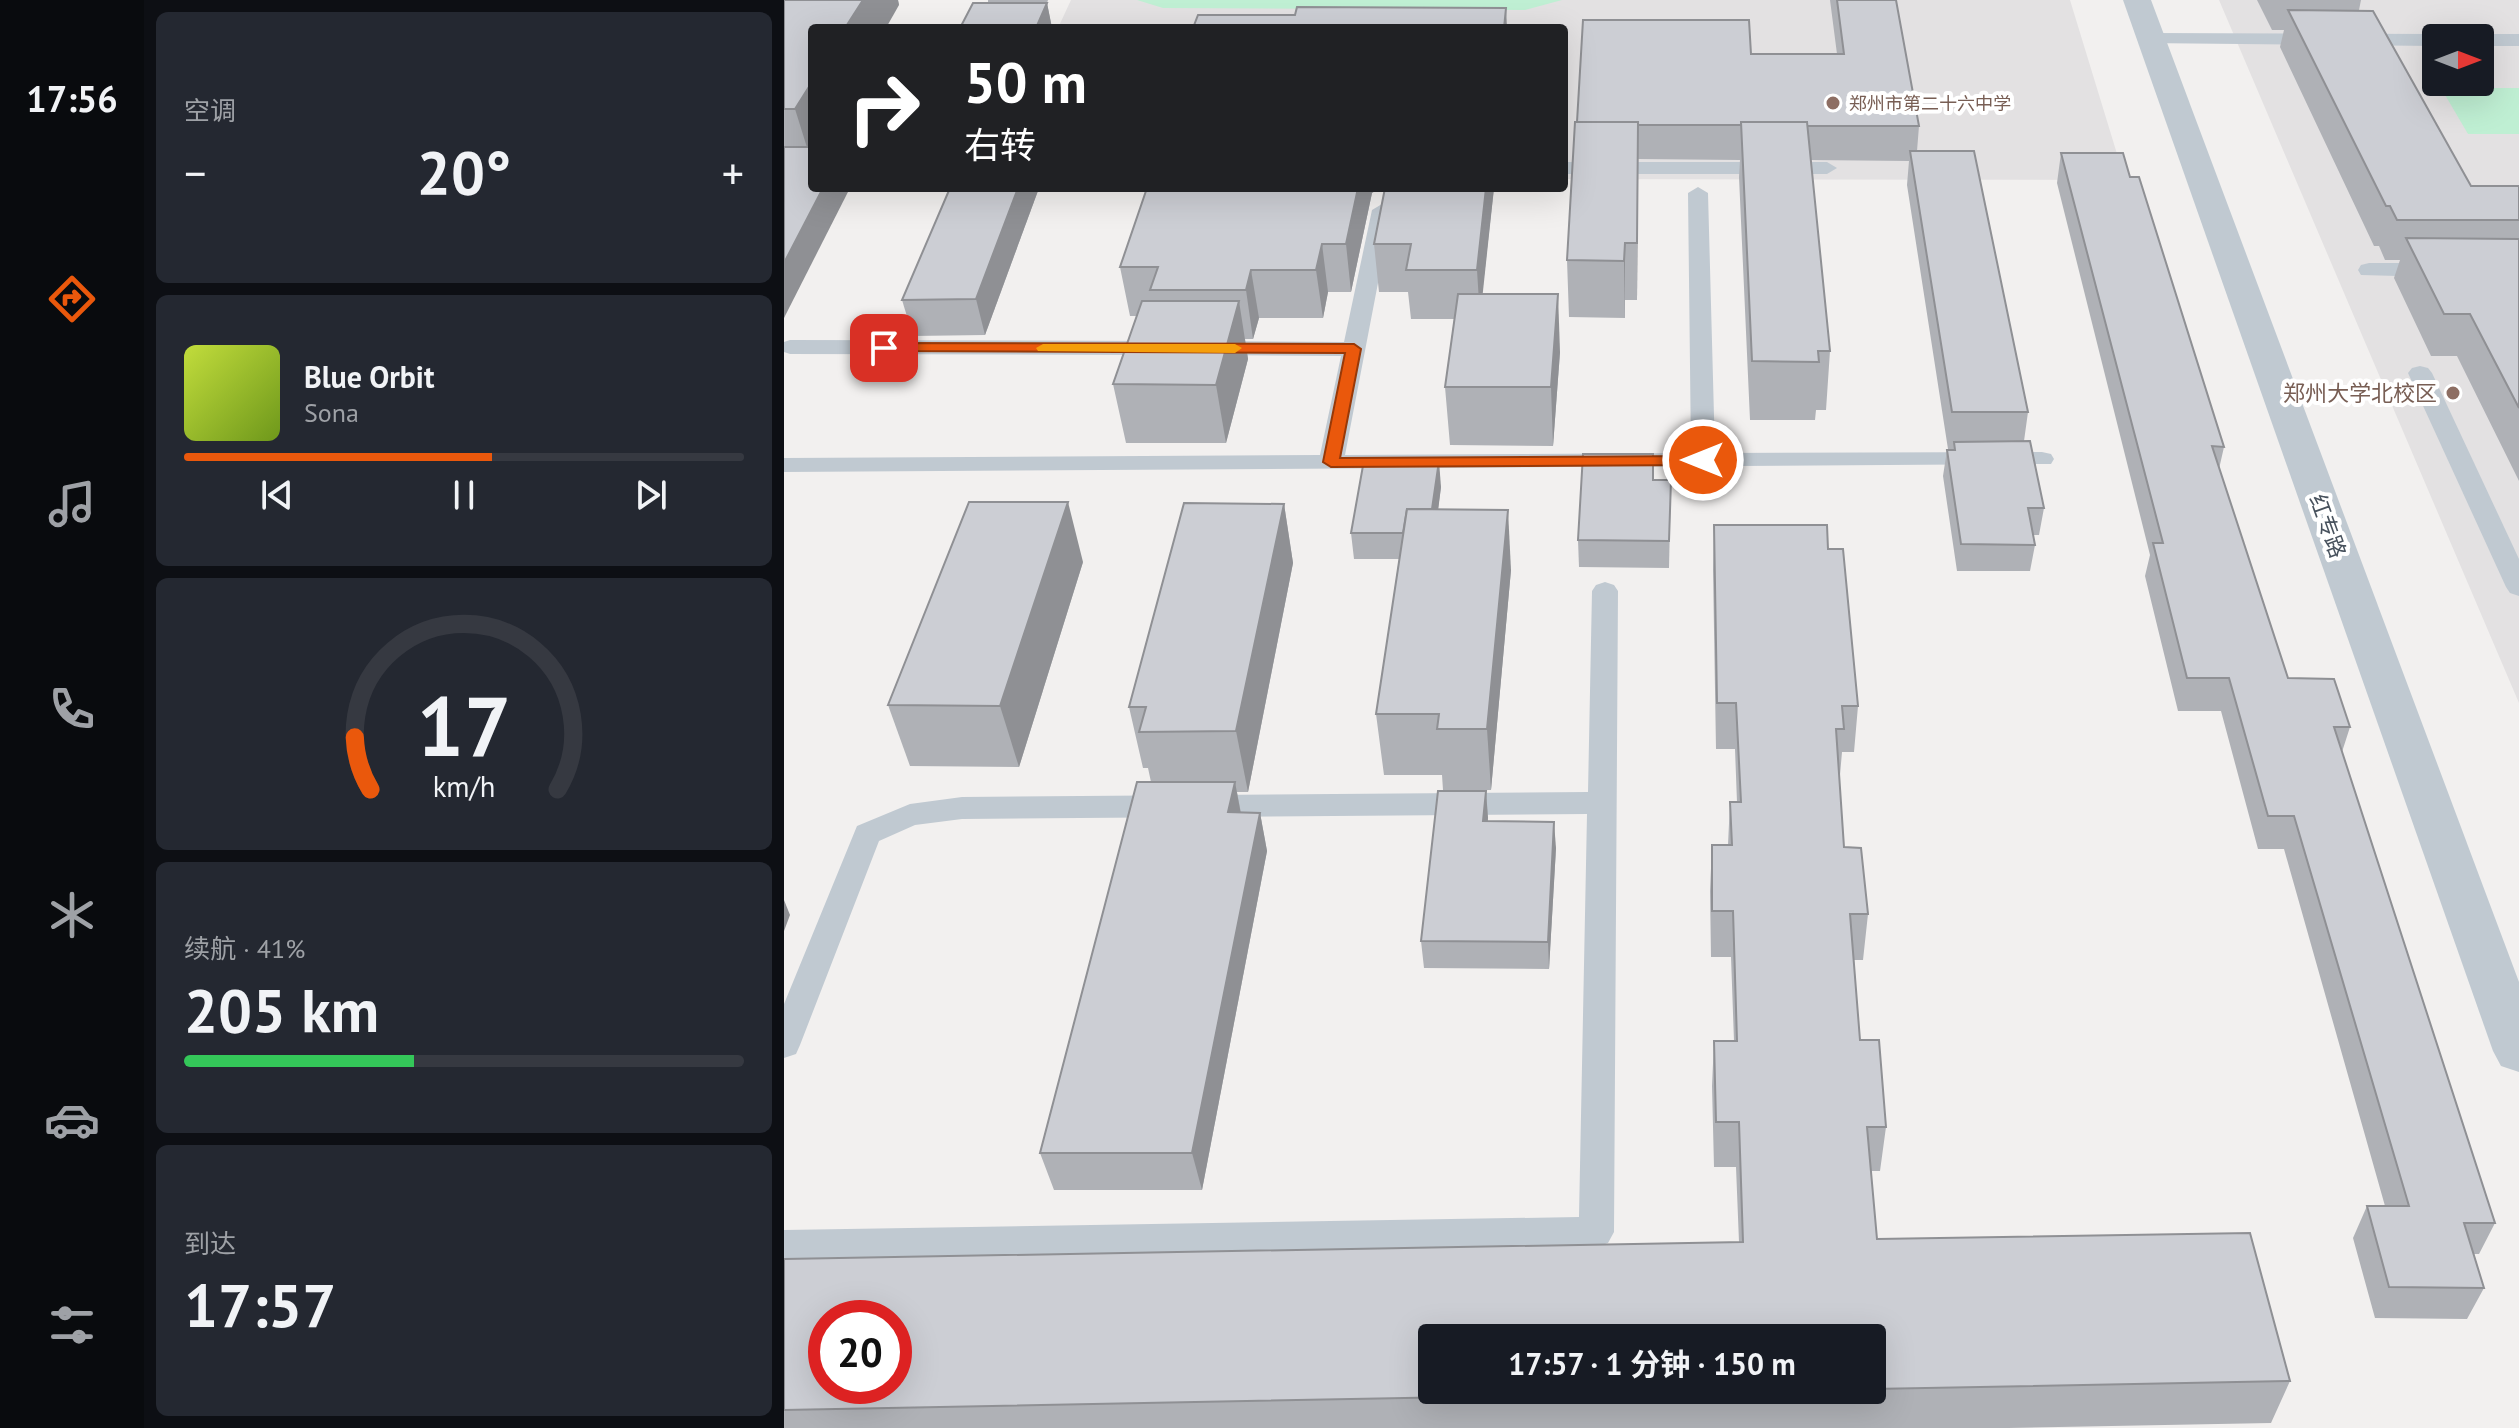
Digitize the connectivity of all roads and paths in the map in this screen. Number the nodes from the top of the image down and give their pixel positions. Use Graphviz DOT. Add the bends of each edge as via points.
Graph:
graph roads {
  1 [pos="2137,0"];
  2 [pos="2151,39"];
  3 [pos="2422,40"];
  4 [pos="2494,40"];
  5 [pos="2519,40"];
  6 [pos="1568,168"];
  7 [pos="1827,168"];
  8 [pos="1698,193"];
  9 [pos="1385,194"];
  10 [pos="2369,270"];
  11 [pos="2459,270"];
  12 [pos="790,347"];
  13 [pos="1354,349"];
  14 [pos="2420,373"];
  15 [pos="2042,459"];
  16 [pos="1703,460"];
  17 [pos="1331,462"];
  18 [pos="784,465"];
  19 [pos="2519,587"];
  20 [pos="1605,591"];
  21 [pos="1602,803"];
  22 [pos="784,1045"];
  23 [pos="2519,1051"];
  24 [pos="784,1246"];
  1 -- 2 [label="street, 红专路"];
  2 -- 3 [label="lane"];
  2 -- 23 [label="street, 红专路"];
  4 -- 5 [label="lane"];
  6 -- 7 [label="lane"];
  8 -- 16 [label="lane"];
  9 -- 13 [label="lane"];
  10 -- 11 [label="lane"];
  12 -- 13 [label="lane"];
  13 -- 17 [label="lane"];
  14 -- 19 [label="lane"];
  15 -- 16 [label="lane"];
  16 -- 17 [label="lane"];
  17 -- 18 [label="lane"];
  20 -- 21 [label="lane"];
  21 -- 22 [label="lane" via="962,808 910,815 867,834"];
  21 -- 24 [label="lane" via="1596,1232"];
}
